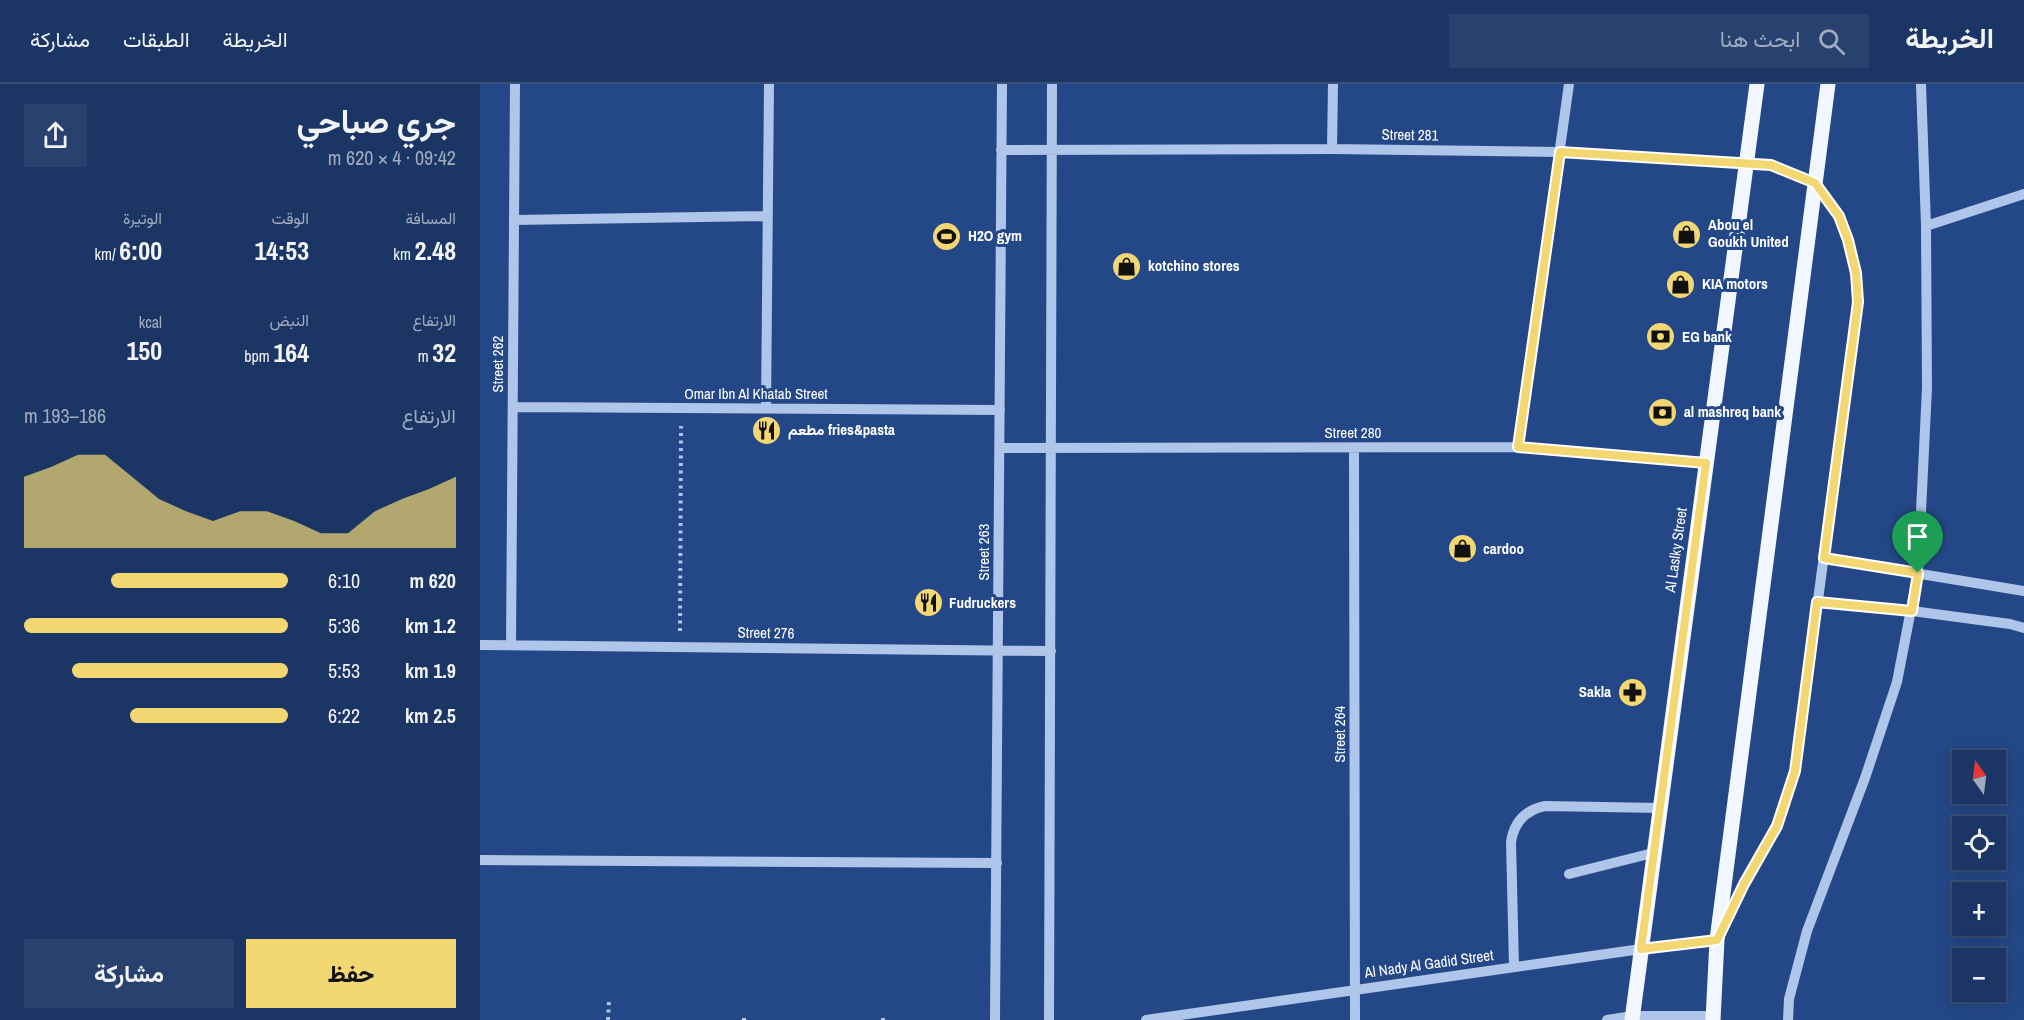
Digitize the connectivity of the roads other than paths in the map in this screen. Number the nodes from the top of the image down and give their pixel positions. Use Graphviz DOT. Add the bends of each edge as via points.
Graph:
graph roads {
  1 [pos="515,84"];
  2 [pos="769,84"];
  3 [pos="1002,84"];
  4 [pos="1052,84"];
  5 [pos="1333,84"];
  6 [pos="1569,84"];
  7 [pos="1757,84"];
  8 [pos="1828,84"];
  9 [pos="1921,84"];
  10 [pos="1332,149"];
  11 [pos="1001,150"];
  12 [pos="1052,150"];
  13 [pos="1560,152"];
  14 [pos="1746,163"];
  15 [pos="1815,183"];
  16 [pos="2024,194"];
  17 [pos="768,216"];
  18 [pos="514,220"];
  19 [pos="1926,226"];
  20 [pos="513,407"];
  21 [pos="766,409"];
  22 [pos="1000,410"];
  23 [pos="1518,447"];
  24 [pos="999,448"];
  25 [pos="1051,448"];
  26 [pos="1354,448"];
  27 [pos="1706,463"];
  28 [pos="1824,558"];
  29 [pos="1918,573"];
  30 [pos="2024,591"];
  31 [pos="1817,602"];
  32 [pos="1912,611"];
  33 [pos="2024,628"];
  34 [pos="480,645"];
  35 [pos="512,645"];
  36 [pos="998,651"];
  37 [pos="1051,651"];
  38 [pos="1660,808"];
  39 [pos="1653,853"];
  40 [pos="480,860"];
  41 [pos="997,863"];
  42 [pos="1569,874"];
  43 [pos="1717,940"];
  44 [pos="1641,949"];
  45 [pos="1514,967"];
  46 [pos="1355,989"];
  47 [pos="1632,1018"];
  48 [pos="1713,1018"];
  49 [pos="996,1020"];
  50 [pos="1049,1020"];
  51 [pos="1146,1020"];
  52 [pos="1355,1020"];
  53 [pos="1607,1020"];
  54 [pos="1788,1020"];
  1 -- 18 [label="street, Street 262"];
  2 -- 17 [label="street"];
  3 -- 11 [label="street, Street 263"];
  4 -- 12 [label="street"];
  5 -- 10 [label="street"];
  6 -- 13 [label="street"];
  7 -- 14 [label="main road, Al Laslky Street"];
  8 -- 15 [label="main road"];
  9 -- 19 [label="street"];
  10 -- 12 [label="street, Street 281"];
  10 -- 13 [label="street, Street 281"];
  11 -- 12 [label="street, Street 281"];
  11 -- 22 [label="street, Street 263"];
  12 -- 25 [label="street"];
  13 -- 14 [label="street, Street 281"];
  13 -- 23 [label="street"];
  14 -- 15 [label="street, Street 281" via="1771,165"];
  14 -- 27 [label="main road, Al Laslky Street"];
  15 -- 28 [label="street" via="1839,216 1848,240 1858,302"];
  15 -- 43 [label="main road"];
  16 -- 19 [label="street"];
  17 -- 18 [label="street"];
  17 -- 21 [label="street"];
  18 -- 20 [label="street, Street 262"];
  19 -- 29 [label="street" via="1927,388"];
  20 -- 21 [label="street, Omar Ibn Al Khatab Street"];
  20 -- 35 [label="street, Street 262"];
  21 -- 22 [label="street, Omar Ibn Al Khatab Street"];
  22 -- 24 [label="street, Street 263"];
  23 -- 26 [label="street, Street 280"];
  23 -- 27 [label="street, Street 280"];
  24 -- 25 [label="street, Street 280"];
  24 -- 36 [label="street, Street 263"];
  25 -- 26 [label="street, Street 280"];
  25 -- 37 [label="street"];
  26 -- 46 [label="street, Street 264"];
  27 -- 38 [label="main road, Al Laslky Street"];
  28 -- 29 [label="street"];
  28 -- 31 [label="street"];
  29 -- 30 [label="street"];
  29 -- 32 [label="street"];
  31 -- 32 [label="street"];
  31 -- 43 [label="street" via="1795,771 1777,826"];
  32 -- 33 [label="street"];
  32 -- 54 [label="street" via="1897,682 1807,931"];
  34 -- 35 [label="street, Street 276"];
  35 -- 36 [label="street, Street 276"];
  36 -- 37 [label="street, Street 276"];
  36 -- 41 [label="street, Street 263"];
  37 -- 50 [label="street"];
  38 -- 39 [label="main road, Al Laslky Street"];
  38 -- 45 [label="street" via="1545,806 1534,808 1518,822 1511,842"];
  39 -- 42 [label="street"];
  39 -- 44 [label="main road, Al Laslky Street"];
  40 -- 41 [label="street"];
  41 -- 49 [label="street, Street 263"];
  43 -- 44 [label="street, Al Nady Al Gadid Street"];
  43 -- 48 [label="main road"];
  44 -- 45 [label="street, Al Nady Al Gadid Street"];
  44 -- 47 [label="main road, Al Laslky Street"];
  45 -- 46 [label="street, Al Nady Al Gadid Street"];
  46 -- 51 [label="street, Al Nady Al Gadid Street"];
  46 -- 52 [label="street, Street 264"];
  47 -- 48 [label="street"];
  47 -- 53 [label="street"];
}
